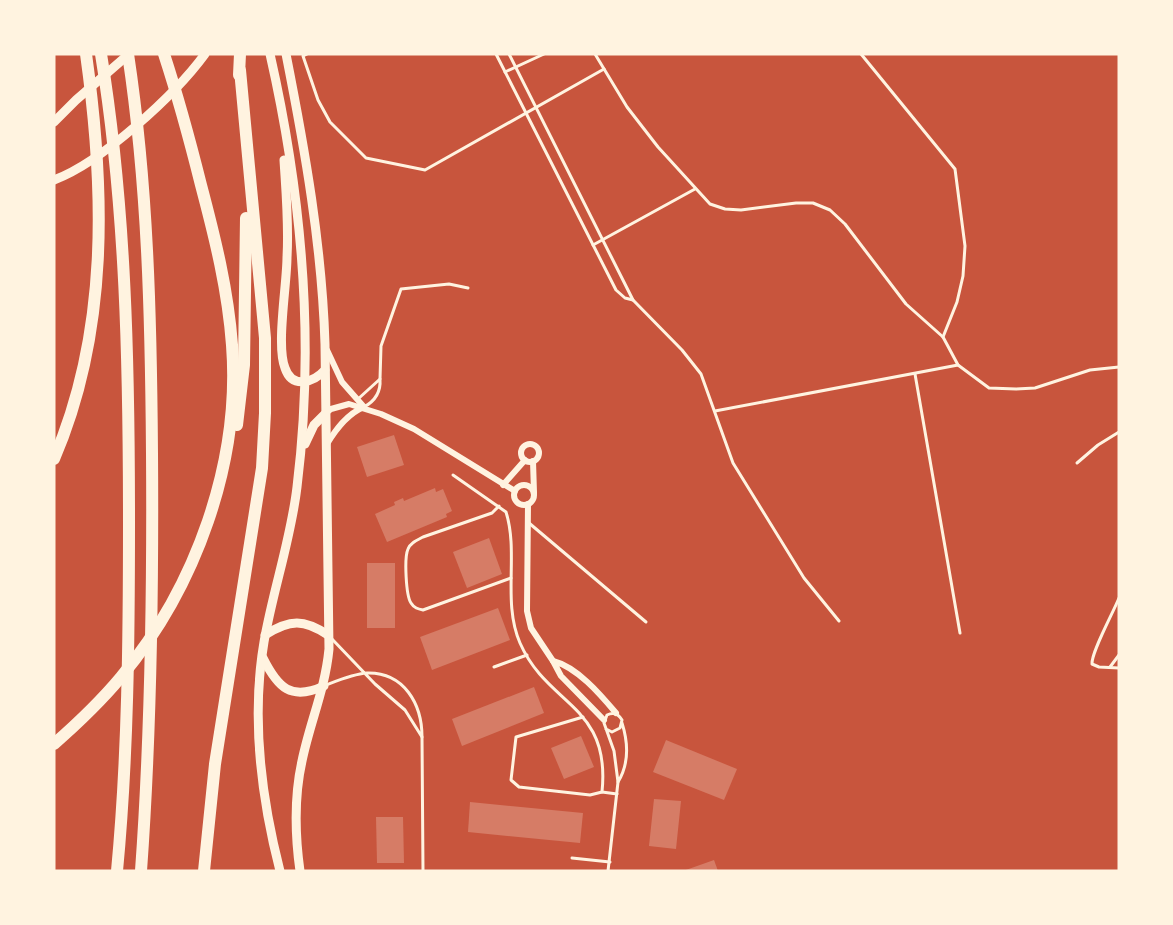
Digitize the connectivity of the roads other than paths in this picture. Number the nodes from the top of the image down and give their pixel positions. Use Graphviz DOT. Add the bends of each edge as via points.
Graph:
graph roads {
  1 [pos="86,54"];
  2 [pos="101,54"];
  3 [pos="128,54"];
  4 [pos="164,54"];
  5 [pos="205,54"];
  6 [pos="240,54"];
  7 [pos="270,54"];
  8 [pos="286,54"];
  9 [pos="307,54"];
  10 [pos="496,54"];
  11 [pos="509,54"];
  12 [pos="544,54"];
  13 [pos="595,54"];
  14 [pos="861,54"];
  15 [pos="516,68"];
  16 [pos="604,69"];
  17 [pos="240,70"];
  18 [pos="505,72"];
  19 [pos="536,108"];
  20 [pos="526,114"];
  21 [pos="54,122"];
  22 [pos="283,122"];
  23 [pos="54,180"];
  24 [pos="695,189"];
  25 [pos="602,240"];
  26 [pos="593,245"];
  27 [pos="468,288"];
  28 [pos="633,300"];
  29 [pos="943,337"];
  30 [pos="325,344"];
  31 [pos="958,365"];
  32 [pos="1119,367"];
  33 [pos="325,370"];
  34 [pos="915,374"];
  35 [pos="380,379"];
  36 [pos="306,382"];
  37 [pos="357,399"];
  38 [pos="364,407"];
  39 [pos="715,411"];
  40 [pos="325,414"];
  41 [pos="1119,432"];
  42 [pos="325,447"];
  43 [pos="300,458"];
  44 [pos="54,459"];
  45 [pos="525,460"];
  46 [pos="533,461"];
  47 [pos="1077,463"];
  48 [pos="221,475"];
  49 [pos="453,475"];
  50 [pos="503,485"];
  51 [pos="515,491"];
  52 [pos="534,493"];
  53 [pos="528,504"];
  54 [pos="499,506"];
  55 [pos="528,522"];
  56 [pos="511,578"];
  57 [pos="1119,598"];
  58 [pos="839,621"];
  59 [pos="646,622"];
  60 [pos="960,633"];
  61 [pos="266,635"];
  62 [pos="328,635"];
  63 [pos="526,655"];
  64 [pos="1119,655"];
  65 [pos="262,656"];
  66 [pos="553,661"];
  67 [pos="494,667"];
  68 [pos="1110,667"];
  69 [pos="1119,668"];
  70 [pos="366,673"];
  71 [pos="324,686"];
  72 [pos="616,714"];
  73 [pos="583,717"];
  74 [pos="604,720"];
  75 [pos="622,723"];
  76 [pos="606,729"];
  77 [pos="422,737"];
  78 [pos="54,744"];
  79 [pos="618,782"];
  80 [pos="602,792"];
  81 [pos="617,794"];
  82 [pos="572,858"];
  83 [pos="610,862"];
  84 [pos="117,871"];
  85 [pos="141,871"];
  86 [pos="204,871"];
  87 [pos="280,871"];
  88 [pos="300,871"];
  89 [pos="423,871"];
  90 [pos="608,871"];
  1 -- 44 [label="highway" via="97,138 97,275 93,324 82,379 74,411"];
  2 -- 84 [label="highway" via="121,235 128,406 128,634"];
  3 -- 21 [label="main road"];
  3 -- 85 [label="highway" via="144,194 152,422 150,672"];
  4 -- 48 [label="highway" via="216,240 229,314 233,374"];
  5 -- 23 [label="main road" via="179,85 121,138 99,156"];
  6 -- 17 [label="highway"];
  7 -- 22 [label="main road"];
  8 -- 30 [label="main road" via="308,165"];
  9 -- 20 [label="lane" via="303,56 330,122 366,158 425,170"];
  10 -- 18 [label="lane"];
  11 -- 15 [label="lane"];
  12 -- 15 [label="lane"];
  13 -- 16 [label="lane"];
  14 -- 29 [label="lane" via="956,169 965,246 963,276"];
  15 -- 18 [label="lane"];
  15 -- 19 [label="lane"];
  16 -- 19 [label="lane"];
  16 -- 24 [label="lane" via="627,107"];
  17 -- 48 [label="highway" via="247,236 245,346 235,436"];
  17 -- 86 [label="highway" via="265,338 264,436 215,764"];
  18 -- 20 [label="lane"];
  19 -- 20 [label="lane"];
  19 -- 25 [label="lane"];
  20 -- 26 [label="lane"];
  22 -- 36 [label="main road" via="303,270"];
  22 -- 36 [label="main road" via="288,229 282,356 290,377"];
  24 -- 25 [label="lane"];
  24 -- 29 [label="lane" via="710,204 725,209 796,202 830,210 906,304"];
  25 -- 26 [label="lane"];
  25 -- 28 [label="lane"];
  26 -- 28 [label="lane" via="616,290"];
  27 -- 35 [label="lane" via="449,284 401,289 381,346"];
  28 -- 39 [label="lane" via="700,374"];
  29 -- 31 [label="lane"];
  30 -- 33 [label="main road"];
  30 -- 37 [label="street" via="342,382"];
  31 -- 32 [label="lane" via="989,388 1016,389 1035,388 1090,370"];
  31 -- 34 [label="lane"];
  33 -- 36 [label="main road"];
  33 -- 40 [label="main road"];
  34 -- 39 [label="lane"];
  34 -- 60 [label="lane"];
  35 -- 37 [label="lane"];
  35 -- 38 [label="lane" via="374,401"];
  36 -- 43 [label="main road"];
  37 -- 38 [label="street"];
  38 -- 40 [label="street" via="345,405"];
  38 -- 42 [label="street" via="341,423"];
  38 -- 50 [label="street" via="414,429"];
  39 -- 58 [label="lane" via="733,463 759,508 804,578"];
  40 -- 42 [label="main road"];
  40 -- 43 [label="main road" via="306,439"];
  41 -- 47 [label="lane"];
  42 -- 62 [label="main road"];
  43 -- 61 [label="main road" via="290,535"];
  45 -- 46 [label="street"];
  45 -- 46 [label="street" via="523,449 532,444 539,452"];
  45 -- 50 [label="street"];
  46 -- 52 [label="street"];
  48 -- 78 [label="highway" via="197,548 162,619 121,677"];
  49 -- 54 [label="lane"];
  50 -- 51 [label="street"];
  51 -- 52 [label="street" via="524,485"];
  51 -- 53 [label="street" via="516,502"];
  52 -- 53 [label="street"];
  53 -- 55 [label="street"];
  54 -- 56 [label="lane" via="509,519"];
  54 -- 56 [label="lane" via="492,513 414,542 407,550 408,596 416,609 423,610"];
  55 -- 59 [label="lane"];
  55 -- 66 [label="street" via="527,611 531,628"];
  56 -- 63 [label="lane" via="512,621"];
  57 -- 68 [label="lane" via="1091,656 1092,664"];
  61 -- 62 [label="main road" via="297,622"];
  61 -- 65 [label="main road"];
  62 -- 70 [label="lane"];
  62 -- 71 [label="main road"];
  63 -- 67 [label="lane"];
  63 -- 73 [label="lane"];
  64 -- 68 [label="lane"];
  65 -- 71 [label="main road" via="277,682 288,691 308,692"];
  65 -- 87 [label="main road" via="261,762 268,820"];
  66 -- 72 [label="street" via="565,664"];
  66 -- 74 [label="street" via="561,676"];
  68 -- 69 [label="lane"];
  70 -- 71 [label="lane"];
  70 -- 77 [label="lane" via="405,710"];
  70 -- 77 [label="lane" via="380,674 409,694 418,707"];
  71 -- 88 [label="main road" via="299,782 296,822"];
  72 -- 74 [label="lane" via="607,715"];
  72 -- 75 [label="lane"];
  73 -- 80 [label="lane" via="601,748"];
  73 -- 80 [label="lane" via="516,737 511,780 519,787 590,795"];
  74 -- 76 [label="lane"];
  75 -- 76 [label="lane" via="615,732"];
  75 -- 79 [label="lane" via="627,747"];
  76 -- 79 [label="lane"];
  77 -- 89 [label="lane"];
  79 -- 81 [label="lane"];
  80 -- 81 [label="lane"];
  81 -- 83 [label="lane"];
  82 -- 83 [label="lane"];
  83 -- 90 [label="lane"];
}
